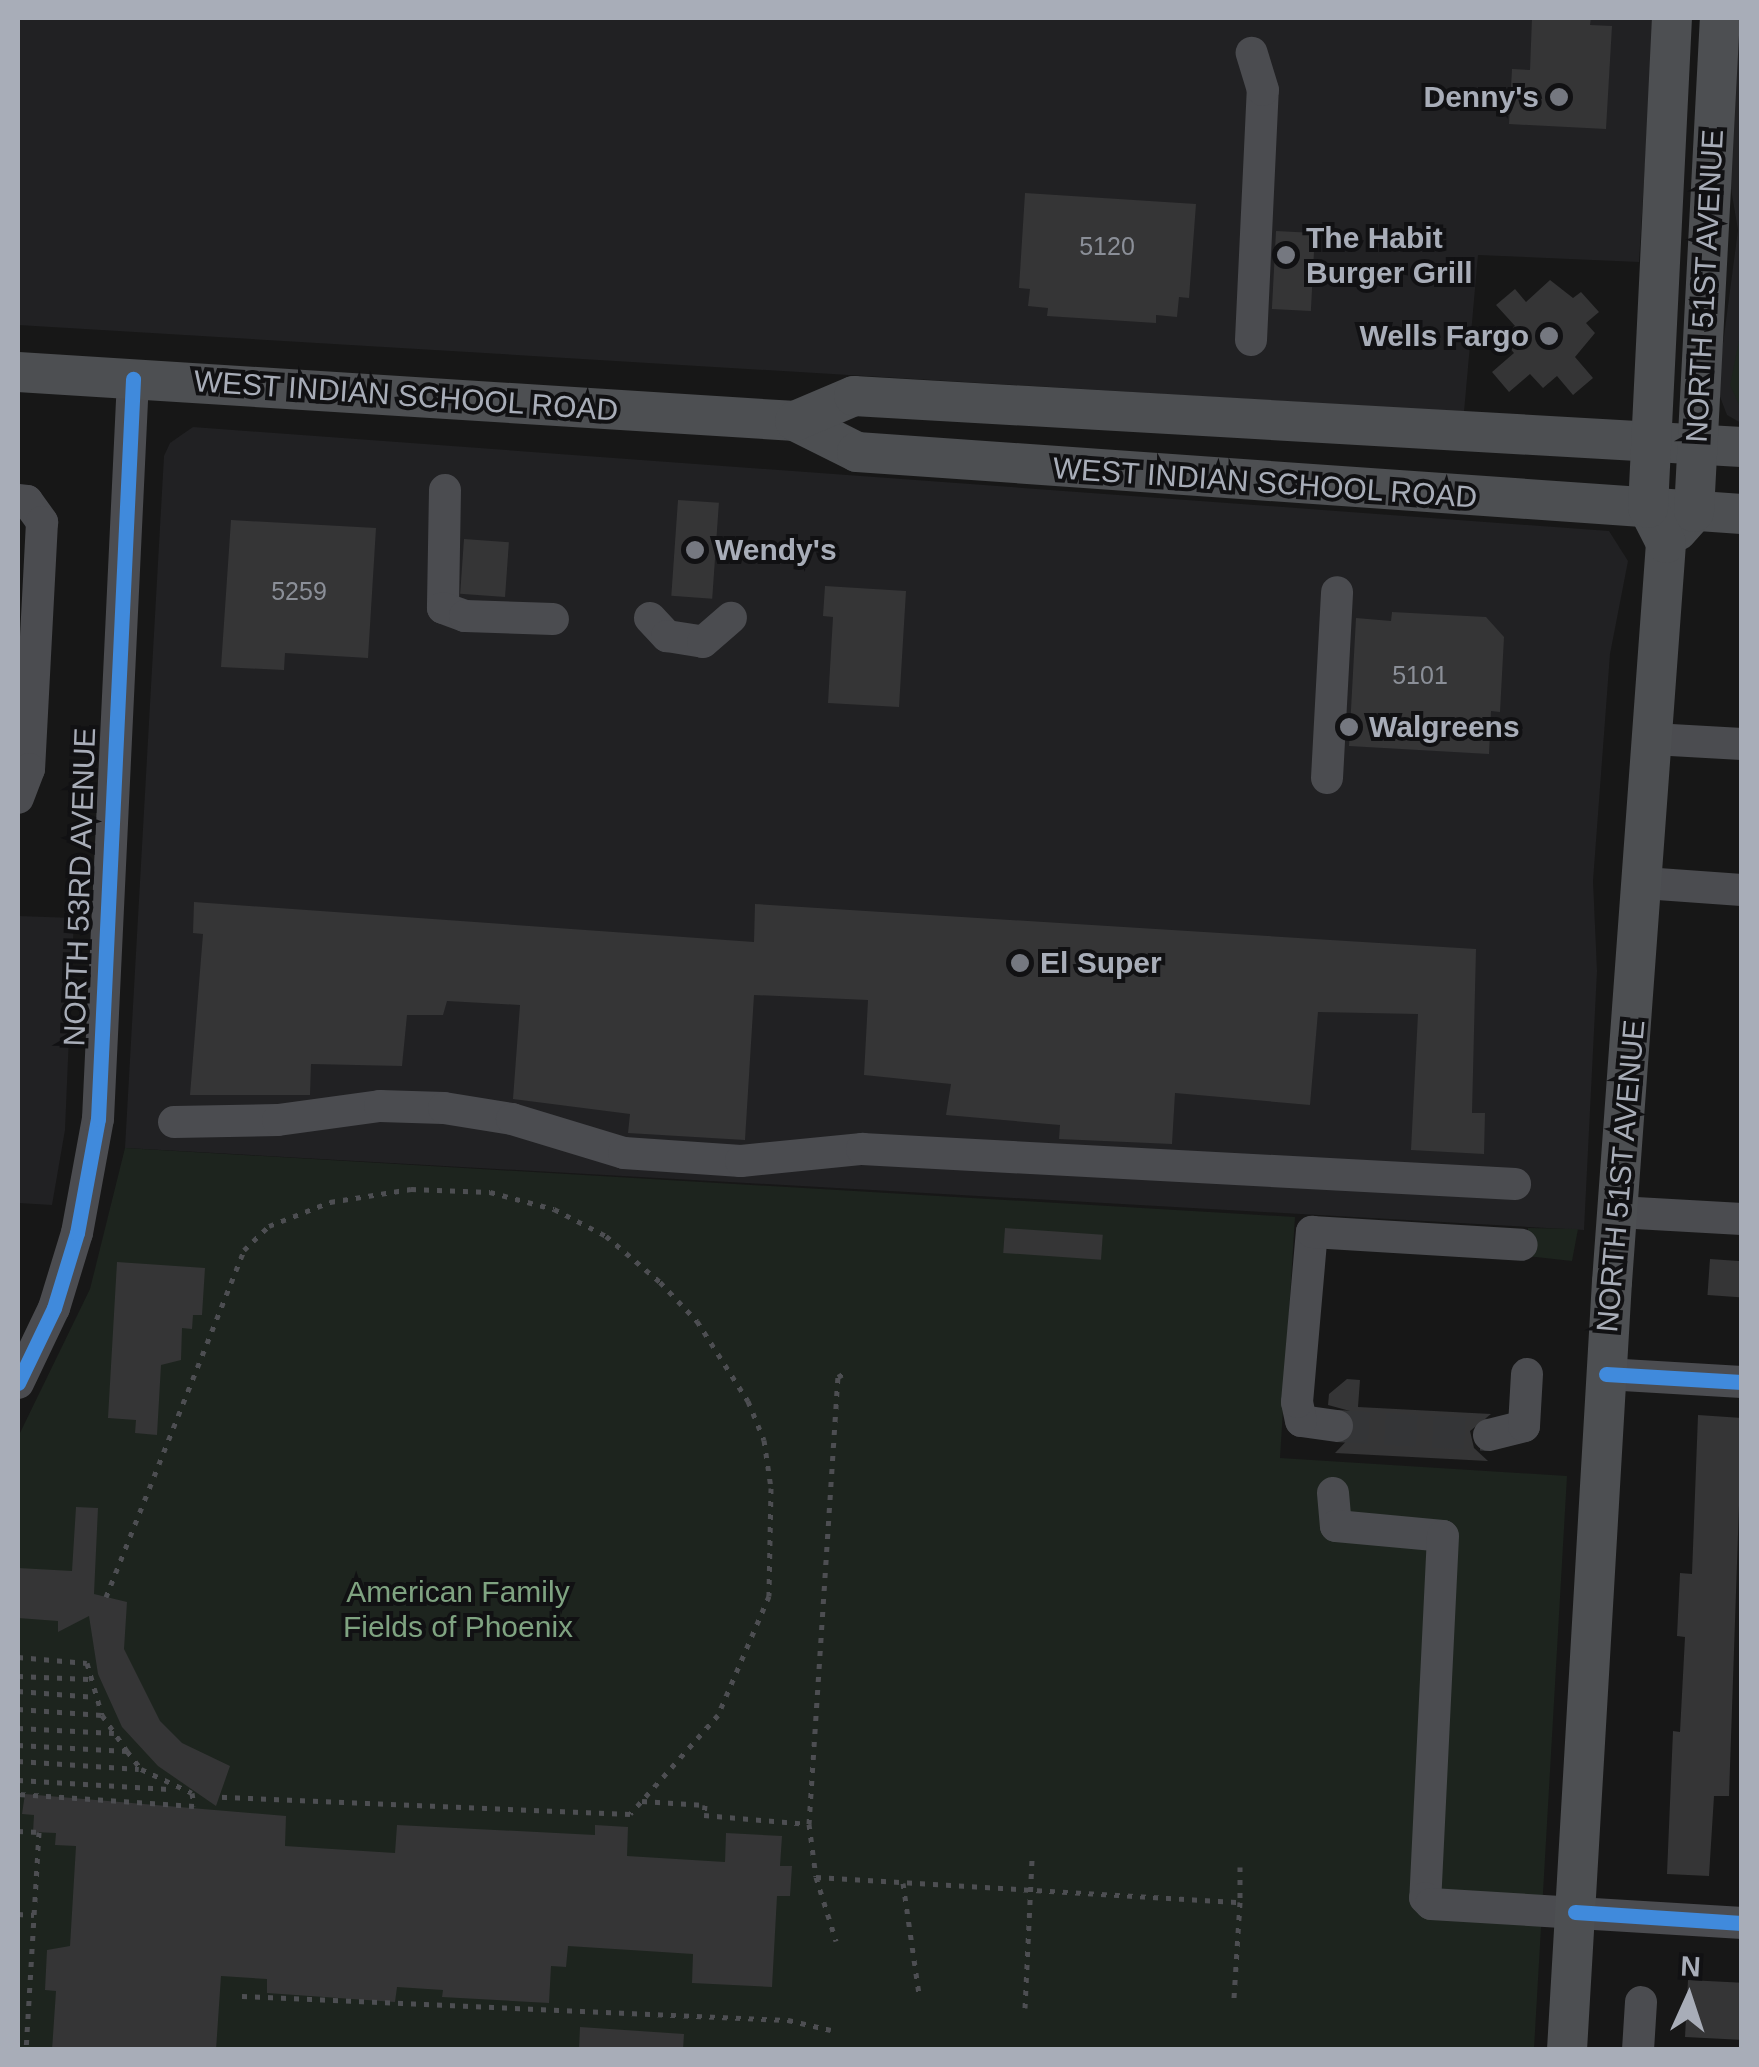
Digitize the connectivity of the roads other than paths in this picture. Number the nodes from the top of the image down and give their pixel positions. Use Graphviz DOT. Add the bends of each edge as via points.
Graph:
graph roads {
  1 [pos="1672,18"];
  2 [pos="1720,18"];
  3 [pos="1252,53"];
  4 [pos="1251,340"];
  5 [pos="18,372"];
  6 [pos="133,379"];
  7 [pos="795,422"];
  8 [pos="1652,443"];
  9 [pos="1696,445"];
  10 [pos="1742,448"];
  11 [pos="445,490"];
  12 [pos="18,500"];
  13 [pos="1694,512"];
  14 [pos="1742,514"];
  15 [pos="1657,526"];
  16 [pos="1337,592"];
  17 [pos="650,618"];
  18 [pos="731,618"];
  19 [pos="552,620"];
  20 [pos="27,643"];
  21 [pos="1653,739"];
  22 [pos="1742,744"];
  23 [pos="1328,778"];
  24 [pos="18,798"];
  25 [pos="1644,883"];
  26 [pos="1742,890"];
  27 [pos="174,1122"];
  28 [pos="1515,1184"];
  29 [pos="1618,1212"];
  30 [pos="1742,1220"];
  31 [pos="1522,1245"];
  32 [pos="1526,1374"];
  33 [pos="1606,1374"];
  34 [pos="1742,1382"];
  35 [pos="18,1383"];
  36 [pos="1337,1426"];
  37 [pos="1489,1435"];
  38 [pos="1334,1493"];
  39 [pos="1575,1912"];
  40 [pos="1742,1923"];
  41 [pos="1641,2002"];
  42 [pos="1566,2050"];
  43 [pos="1638,2050"];
  1 -- 8 [label="main road, NORTH 51ST AVENUE"];
  2 -- 9 [label="main road, NORTH 51ST AVENUE"];
  3 -- 4 [label="street" via="1264,90"];
  5 -- 6 [label="main road, WEST INDIAN SCHOOL ROAD"];
  6 -- 7 [label="main road, WEST INDIAN SCHOOL ROAD"];
  6 -- 35 [label="street, NORTH 53RD AVENUE" via="98,1119 77,1234 54,1308"];
  7 -- 8 [label="main road, WEST INDIAN SCHOOL ROAD" via="854,396"];
  7 -- 15 [label="main road, WEST INDIAN SCHOOL ROAD" via="857,452"];
  8 -- 9 [label="main road, WEST INDIAN SCHOOL ROAD"];
  8 -- 15 [label="main road, NORTH 51ST AVENUE"];
  9 -- 10 [label="main road, WEST INDIAN SCHOOL ROAD"];
  9 -- 13 [label="main road, NORTH 51ST AVENUE"];
  11 -- 19 [label="street" via="443,608 464,616"];
  12 -- 20 [label="street" via="42,522"];
  13 -- 14 [label="main road, WEST INDIAN SCHOOL ROAD"];
  13 -- 15 [label="main road, WEST INDIAN SCHOOL ROAD"];
  15 -- 21 [label="main road, NORTH 51ST AVENUE"];
  16 -- 23 [label="street"];
  17 -- 18 [label="street" via="667,636 703,642"];
  20 -- 24 [label="street" via="29,769"];
  21 -- 22 [label="street"];
  21 -- 25 [label="main road, NORTH 51ST AVENUE"];
  25 -- 26 [label="street"];
  25 -- 29 [label="main road, NORTH 51ST AVENUE"];
  27 -- 28 [label="street" via="278,1120 380,1106 444,1108 512,1119 624,1153 742,1160 862,1149"];
  29 -- 30 [label="street"];
  29 -- 33 [label="main road, NORTH 51ST AVENUE"];
  31 -- 36 [label="street" via="1312,1232 1297,1402 1301,1421"];
  32 -- 37 [label="street" via="1524,1426"];
  33 -- 34 [label="street"];
  33 -- 39 [label="main road, NORTH 51ST AVENUE"];
  38 -- 39 [label="street" via="1336,1526 1443,1536 1425,1898 1431,1904"];
  39 -- 40 [label="street"];
  39 -- 42 [label="main road, NORTH 51ST AVENUE"];
  41 -- 43 [label="street"];
}
